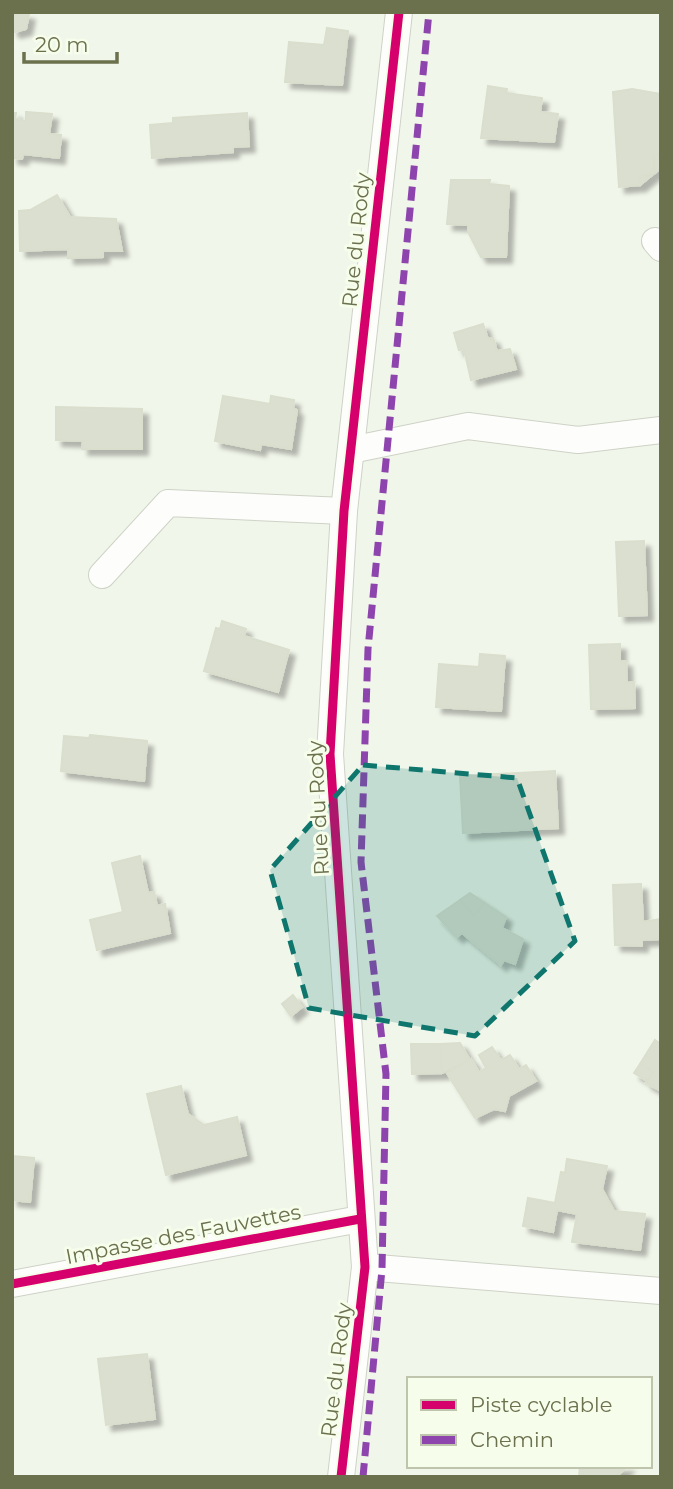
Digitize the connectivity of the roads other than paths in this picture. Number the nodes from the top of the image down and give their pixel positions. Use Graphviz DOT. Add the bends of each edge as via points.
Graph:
graph roads {
  1 [pos="399,12"];
  2 [pos="661,430"];
  3 [pos="351,450"];
  4 [pos="344,511"];
  5 [pos="102,575"];
  6 [pos="360,1219"];
  7 [pos="365,1267"];
  8 [pos="12,1284"];
  9 [pos="661,1291"];
  10 [pos="341,1477"];
  1 -- 3 [label="street, Rue du Rody"];
  2 -- 3 [label="street" via="578,440 468,426"];
  3 -- 4 [label="street, Rue du Rody"];
  4 -- 5 [label="street" via="168,503"];
  4 -- 6 [label="street, Rue du Rody" via="330,754"];
  6 -- 7 [label="street, Rue du Rody"];
  6 -- 8 [label="street, Impasse des Fauvettes"];
  7 -- 9 [label="street"];
  7 -- 10 [label="street, Rue du Rody"];
}
